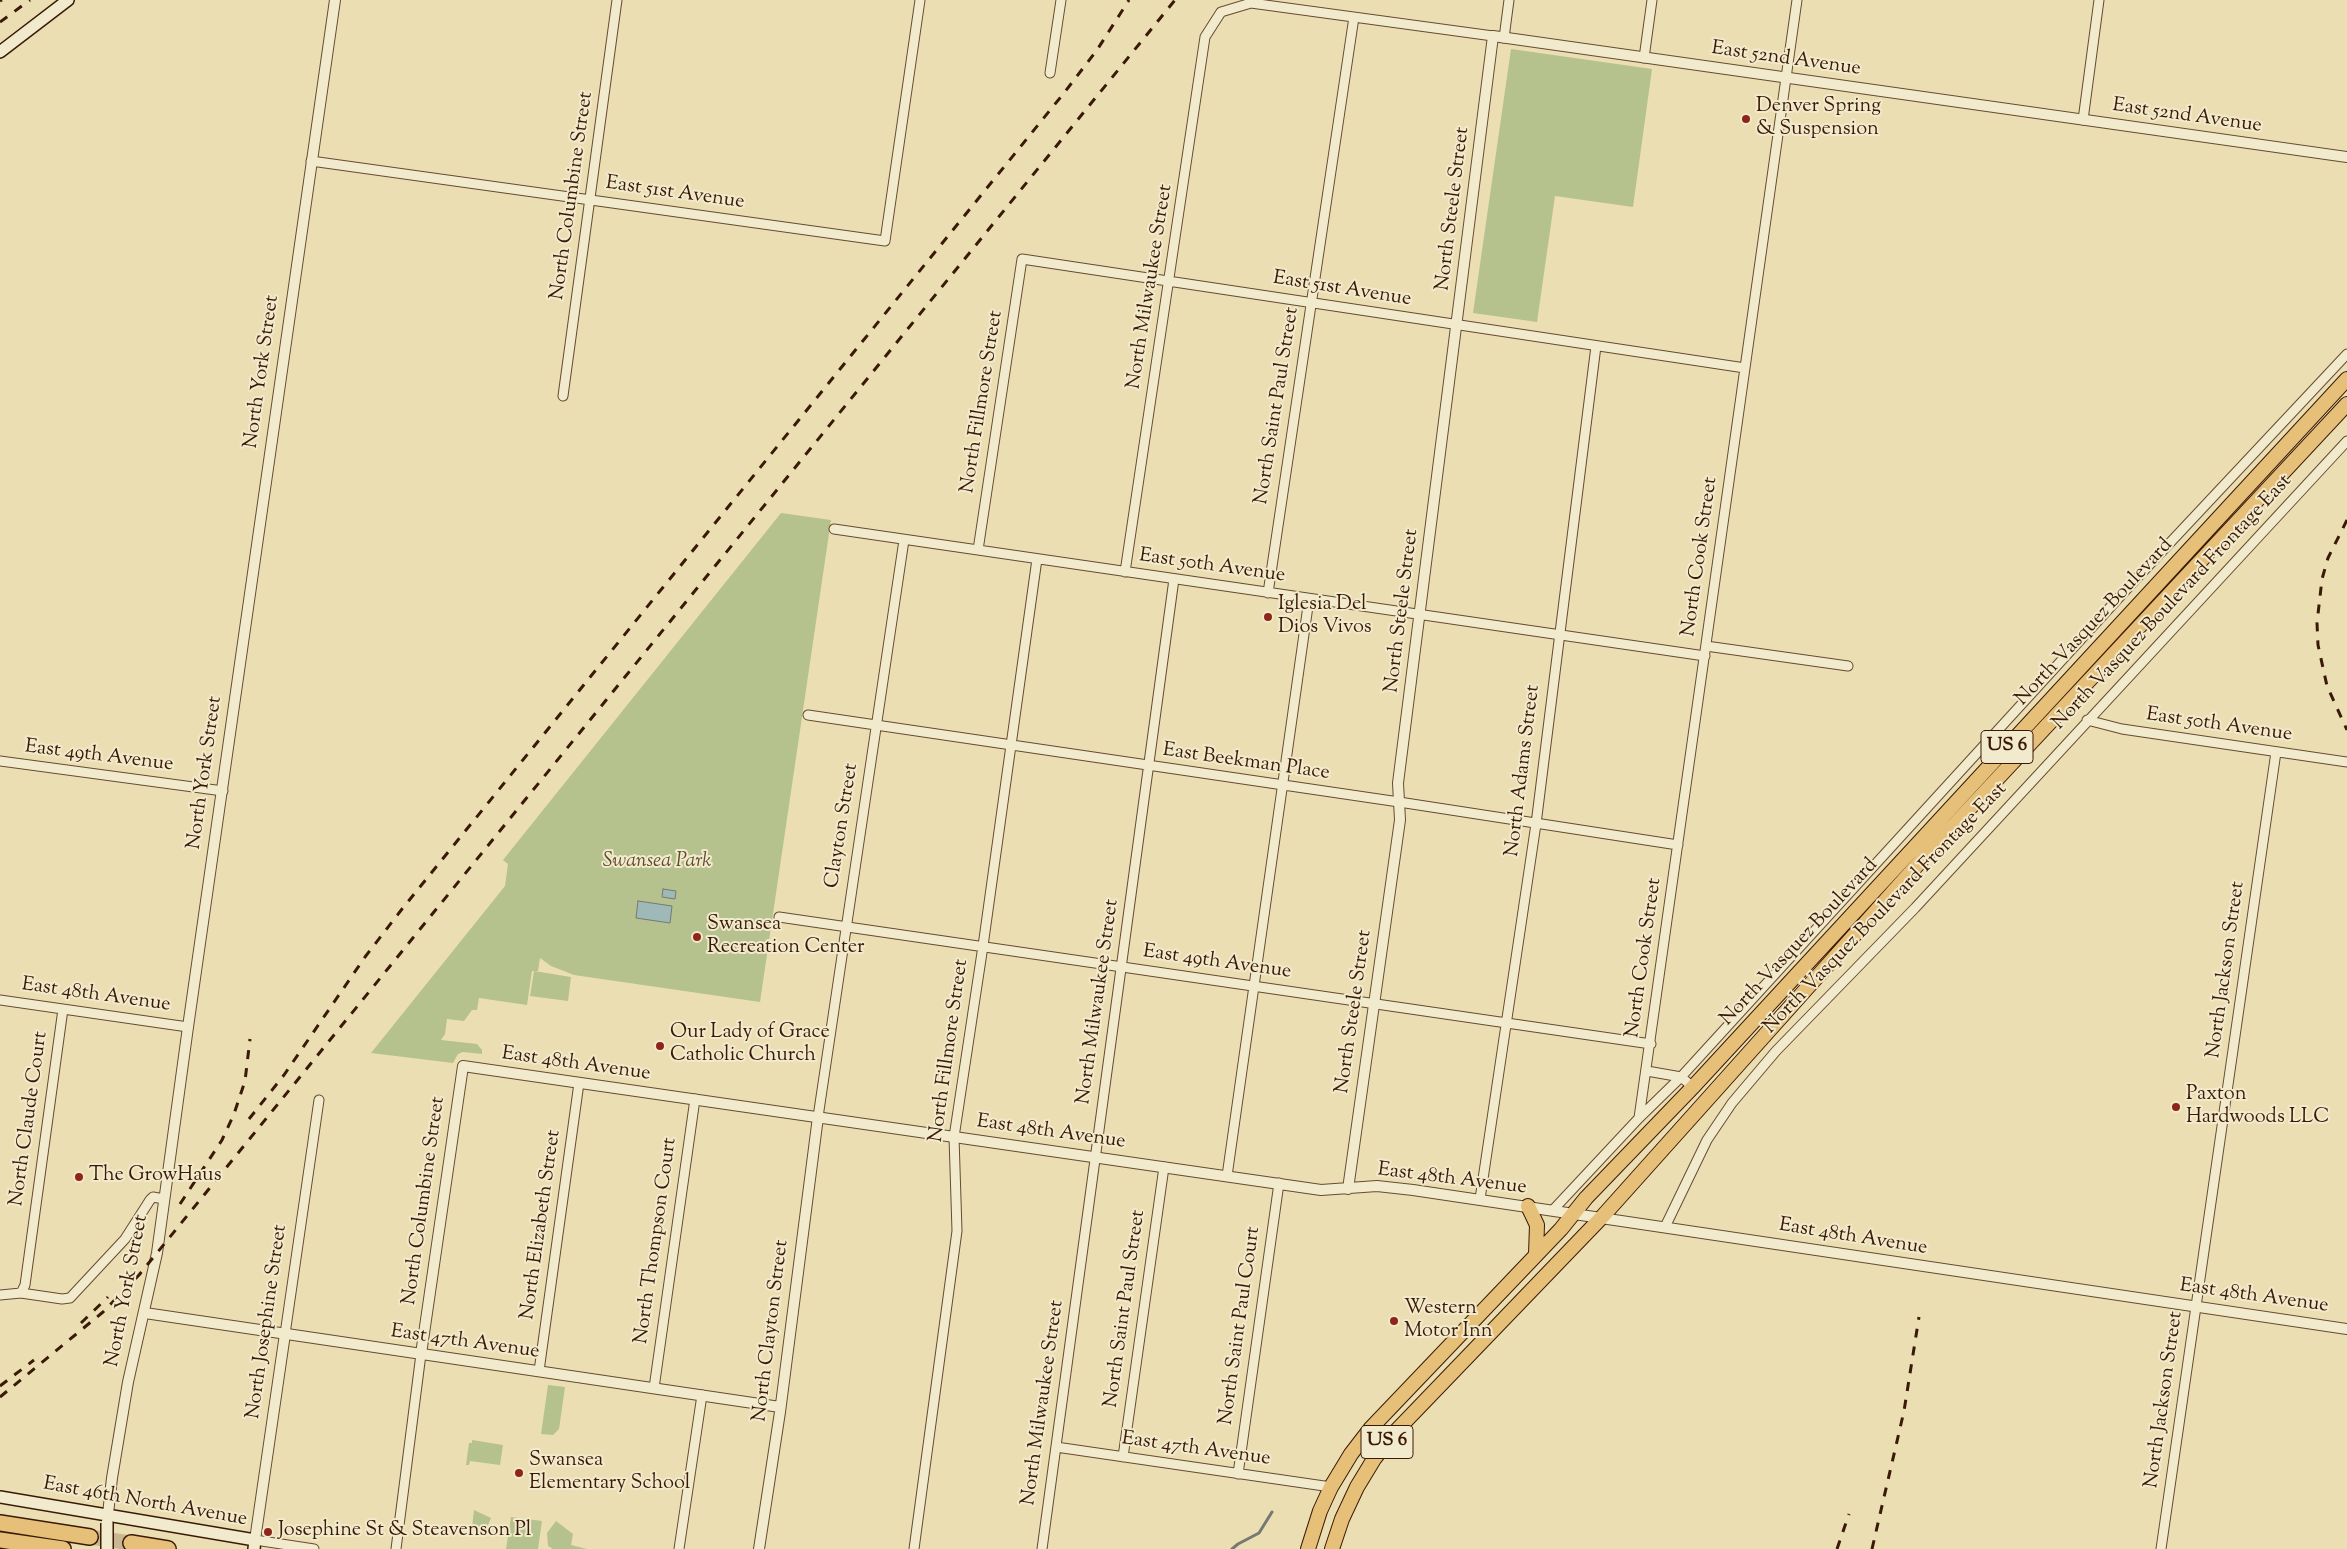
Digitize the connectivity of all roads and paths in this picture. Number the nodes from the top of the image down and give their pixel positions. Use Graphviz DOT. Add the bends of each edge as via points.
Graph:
graph roads {
  1 [pos="68,0"];
  2 [pos="335,0"];
  3 [pos="617,0"];
  4 [pos="920,0"];
  5 [pos="1061,0"];
  6 [pos="1509,0"];
  7 [pos="1652,0"];
  8 [pos="1797,0"];
  9 [pos="2099,0"];
  10 [pos="1221,12"];
  11 [pos="1354,17"];
  12 [pos="1498,37"];
  13 [pos="0,52"];
  14 [pos="1644,58"];
  15 [pos="1050,72"];
  16 [pos="1786,78"];
  17 [pos="2083,120"];
  18 [pos="2347,157"];
  19 [pos="311,161"];
  20 [pos="590,200"];
  21 [pos="1022,259"];
  22 [pos="1170,282"];
  23 [pos="1311,303"];
  24 [pos="1457,325"];
  25 [pos="1596,346"];
  26 [pos="2347,354"];
  27 [pos="1745,368"];
  28 [pos="2347,379"];
  29 [pos="563,396"];
  30 [pos="2347,404"];
  31 [pos="2347,441"];
  32 [pos="834,529"];
  33 [pos="904,540"];
  34 [pos="978,550"];
  35 [pos="1037,559"];
  36 [pos="1125,572"];
  37 [pos="1174,579"];
  38 [pos="1268,593"];
  39 [pos="1309,599"];
  40 [pos="1420,615"];
  41 [pos="1559,635"];
  42 [pos="1706,646"];
  43 [pos="1705,656"];
  44 [pos="1848,666"];
  45 [pos="808,715"];
  46 [pos="2087,720"];
  47 [pos="876,725"];
  48 [pos="1011,746"];
  49 [pos="2276,752"];
  50 [pos="0,762"];
  51 [pos="2347,762"];
  52 [pos="1149,766"];
  53 [pos="1282,786"];
  54 [pos="223,790"];
  55 [pos="1399,802"];
  56 [pos="1536,824"];
  57 [pos="1678,845"];
  58 [pos="779,917"];
  59 [pos="846,927"];
  60 [pos="983,946"];
  61 [pos="1121,967"];
  62 [pos="1254,986"];
  63 [pos="0,1000"];
  64 [pos="1373,1004"];
  65 [pos="63,1009"];
  66 [pos="1505,1023"];
  67 [pos="188,1027"];
  68 [pos="1651,1044"];
  69 [pos="463,1066"];
  70 [pos="1647,1071"];
  71 [pos="1682,1077"];
  72 [pos="579,1082"];
  73 [pos="1693,1087"];
  74 [pos="695,1099"];
  75 [pos="319,1100"];
  76 [pos="818,1117"];
  77 [pos="1639,1118"];
  78 [pos="954,1137"];
  79 [pos="1096,1157"];
  80 [pos="1164,1167"];
  81 [pos="1227,1176"];
  82 [pos="1279,1183"];
  83 [pos="1348,1189"];
  84 [pos="164,1199"];
  85 [pos="1480,1199"];
  86 [pos="1528,1206"];
  87 [pos="1553,1210"];
  88 [pos="1574,1213"];
  89 [pos="1602,1217"];
  90 [pos="1665,1227"];
  91 [pos="1536,1254"];
  92 [pos="21,1293"];
  93 [pos="0,1295"];
  94 [pos="2196,1307"];
  95 [pos="145,1313"];
  96 [pos="2347,1328"];
  97 [pos="285,1334"];
  98 [pos="421,1354"];
  99 [pos="539,1371"];
  100 [pos="654,1388"];
  101 [pos="702,1395"];
  102 [pos="780,1407"];
  103 [pos="1056,1447"];
  104 [pos="1123,1457"];
  105 [pos="1238,1474"];
  106 [pos="1331,1487"];
  107 [pos="0,1497"];
  108 [pos="108,1518"];
  109 [pos="0,1523"];
  110 [pos="90,1537"];
  111 [pos="0,1540"];
  112 [pos="131,1543"];
  113 [pos="255,1545"];
  114 [pos="63,1549"];
  115 [pos="107,1549"];
  116 [pos="168,1549"];
  117 [pos="314,1549"];
  118 [pos="396,1549"];
  119 [pos="679,1549"];
  120 [pos="759,1549"];
  121 [pos="914,1549"];
  122 [pos="1042,1549"];
  123 [pos="1308,1549"];
  124 [pos="1332,1549"];
  125 [pos="2161,1549"];
  1 -- 13 [label="main road"];
  2 -- 19 [label="street, North York Street"];
  3 -- 20 [label="street, North Columbine Street"];
  4 -- 20 [label="street, East 51st Avenue" via="885,241"];
  5 -- 15 [label="street"];
  6 -- 12 [label="street, North Steele Street"];
  7 -- 14 [label="street"];
  8 -- 16 [label="street, North Cook Street"];
  9 -- 17 [label="street"];
  10 -- 11 [label="street, East 52nd Avenue" via="1251,4"];
  10 -- 22 [label="street, North Milwaukee Street" via="1206,37"];
  11 -- 12 [label="street, East 52nd Avenue"];
  11 -- 23 [label="street, North Saint Paul Street"];
  12 -- 14 [label="street, East 52nd Avenue"];
  12 -- 24 [label="street, North Steele Street"];
  14 -- 16 [label="street, East 52nd Avenue"];
  16 -- 17 [label="street, East 52nd Avenue"];
  16 -- 27 [label="street, North Cook Street"];
  17 -- 18 [label="street, East 52nd Avenue"];
  19 -- 20 [label="street, East 51st Avenue"];
  19 -- 54 [label="street, North York Street"];
  20 -- 29 [label="street, North Columbine Street"];
  21 -- 22 [label="street, East 51st Avenue"];
  21 -- 34 [label="street, North Fillmore Street"];
  22 -- 23 [label="street, East 51st Avenue"];
  22 -- 36 [label="street, North Milwaukee Street"];
  23 -- 24 [label="street, East 51st Avenue"];
  23 -- 38 [label="street, North Saint Paul Street"];
  24 -- 25 [label="street, East 51st Avenue"];
  24 -- 40 [label="street, North Steele Street"];
  25 -- 27 [label="street, East 51st Avenue"];
  25 -- 41 [label="street, North Adams Street"];
  26 -- 71 [label="street" via="2136,579"];
  27 -- 42 [label="street, North Cook Street"];
  28 -- 73 [label="highway, North Vasquez Boulevard / US 6"];
  30 -- 89 [label="highway, North Vasquez Boulevard / US 6" via="1941,838"];
  31 -- 46 [label="street, North Vasquez Boulevard Frontage East"];
  32 -- 33 [label="street, East 50th Avenue"];
  33 -- 34 [label="street, East 50th Avenue"];
  33 -- 47 [label="street, Clayton Street"];
  34 -- 35 [label="street, East 50th Avenue"];
  35 -- 36 [label="street, East 50th Avenue"];
  35 -- 48 [label="street, North Fillmore Street"];
  36 -- 37 [label="street, East 50th Avenue"];
  37 -- 38 [label="street, East 50th Avenue"];
  37 -- 52 [label="street, North Milwaukee Street"];
  38 -- 39 [label="street, East 50th Avenue"];
  39 -- 40 [label="street, East 50th Avenue"];
  39 -- 53 [label="street"];
  40 -- 41 [label="street, East 50th Avenue"];
  40 -- 55 [label="street, North Steele Street" via="1398,783"];
  41 -- 43 [label="street, East 50th Avenue"];
  41 -- 56 [label="street, North Adams Street"];
  42 -- 43 [label="street, North Cook Street"];
  42 -- 44 [label="street"];
  43 -- 57 [label="street, North Cook Street"];
  45 -- 47 [label="street, East Beekman Place"];
  46 -- 49 [label="street, East 50th Avenue" via="2122,729"];
  46 -- 90 [label="street, North Vasquez Boulevard Frontage East" via="1915,908 1770,1058 1732,1103 1707,1140"];
  47 -- 48 [label="street, East Beekman Place"];
  47 -- 59 [label="street, Clayton Street"];
  48 -- 52 [label="street, East Beekman Place"];
  48 -- 60 [label="street, North Fillmore Street"];
  49 -- 51 [label="street, East 50th Avenue"];
  49 -- 94 [label="street, North Jackson Street"];
  50 -- 54 [label="street, East 49th Avenue"];
  52 -- 53 [label="street, East Beekman Place"];
  52 -- 61 [label="street, North Milwaukee Street"];
  53 -- 55 [label="street, East Beekman Place"];
  53 -- 62 [label="street"];
  54 -- 67 [label="street, North York Street"];
  55 -- 56 [label="street, East Beekman Place"];
  55 -- 64 [label="street, North Steele Street" via="1400,820"];
  56 -- 57 [label="street, East Beekman Place"];
  56 -- 66 [label="street, North Adams Street"];
  57 -- 68 [label="street, North Cook Street"];
  58 -- 59 [label="street, East 49th Avenue"];
  59 -- 60 [label="street, East 49th Avenue"];
  59 -- 76 [label="street, Clayton Street"];
  60 -- 61 [label="street, East 49th Avenue"];
  60 -- 78 [label="street, North Fillmore Street"];
  61 -- 62 [label="street, East 49th Avenue"];
  61 -- 79 [label="street, North Milwaukee Street"];
  62 -- 64 [label="street, East 49th Avenue"];
  62 -- 81 [label="street"];
  63 -- 65 [label="street, East 48th Avenue"];
  64 -- 66 [label="street, East 49th Avenue"];
  64 -- 83 [label="street, North Steele Street"];
  65 -- 67 [label="street, East 48th Avenue"];
  65 -- 92 [label="street, North Claude Court" via="25,1285"];
  66 -- 68 [label="street, East 49th Avenue"];
  66 -- 85 [label="street, North Adams Street"];
  67 -- 84 [label="street, North York Street"];
  68 -- 70 [label="street, North Cook Street"];
  69 -- 72 [label="street, East 48th Avenue"];
  69 -- 98 [label="street, North Columbine Street"];
  70 -- 71 [label="street"];
  70 -- 77 [label="street, North Cook Street"];
  71 -- 73 [label="street"];
  71 -- 77 [label="street"];
  72 -- 74 [label="street, East 48th Avenue"];
  72 -- 99 [label="street, North Elizabeth Street"];
  73 -- 88 [label="highway, North Vasquez Boulevard / US 6"];
  74 -- 76 [label="street, East 48th Avenue"];
  74 -- 100 [label="street, North Thompson Court"];
  75 -- 97 [label="street, North Josephine Street"];
  76 -- 78 [label="street, East 48th Avenue"];
  76 -- 102 [label="street, North Clayton Street"];
  77 -- 87 [label="street"];
  78 -- 79 [label="street, East 48th Avenue"];
  78 -- 121 [label="street, North Fillmore Street" via="957,1231"];
  79 -- 80 [label="street, East 48th Avenue"];
  79 -- 103 [label="street, North Milwaukee Street"];
  80 -- 81 [label="street, East 48th Avenue"];
  80 -- 104 [label="street, North Saint Paul Street"];
  81 -- 82 [label="street, East 48th Avenue"];
  82 -- 83 [label="street, East 48th Avenue" via="1327,1190"];
  82 -- 105 [label="street, North Saint Paul Court"];
  83 -- 85 [label="street, East 48th Avenue" via="1385,1187"];
  84 -- 92 [label="street" via="150,1200 125,1239 72,1296 62,1299"];
  84 -- 95 [label="street, North York Street"];
  85 -- 86 [label="street, East 48th Avenue"];
  86 -- 87 [label="street, East 48th Avenue"];
  86 -- 91 [label="highway" via="1538,1225"];
  87 -- 88 [label="street, East 48th Avenue"];
  88 -- 89 [label="street, East 48th Avenue"];
  88 -- 91 [label="highway, North Vasquez Boulevard / US 6"];
  89 -- 90 [label="street, East 48th Avenue"];
  89 -- 124 [label="highway, North Vasquez Boulevard / US 6" via="1385,1444 1353,1495"];
  90 -- 94 [label="street, East 48th Avenue"];
  91 -- 106 [label="highway, North Vasquez Boulevard / US 6" via="1371,1428"];
  92 -- 93 [label="street"];
  94 -- 96 [label="street, East 48th Avenue"];
  94 -- 125 [label="street, North Jackson Street"];
  95 -- 97 [label="street, East 47th Avenue"];
  95 -- 108 [label="street, North York Street" via="121,1421"];
  97 -- 98 [label="street, East 47th Avenue"];
  97 -- 113 [label="street, North Josephine Street"];
  98 -- 99 [label="street, East 47th Avenue"];
  98 -- 118 [label="street, North Columbine Street"];
  99 -- 100 [label="street, East 47th Avenue"];
  100 -- 101 [label="street, East 47th Avenue"];
  101 -- 102 [label="street, East 47th Avenue"];
  101 -- 119 [label="street"];
  102 -- 120 [label="street, North Clayton Street"];
  103 -- 104 [label="street, East 47th Avenue"];
  103 -- 122 [label="street, North Milwaukee Street"];
  104 -- 105 [label="street, East 47th Avenue"];
  105 -- 106 [label="street, East 47th Avenue"];
  106 -- 123 [label="highway, North Vasquez Boulevard / US 6"];
  107 -- 108 [label="main road, East 46th North Avenue"];
  108 -- 113 [label="main road, East 46th North Avenue"];
  108 -- 115 [label="main road, North York Street, bridge"];
  109 -- 110 [label="highway"];
  111 -- 114 [label="highway"];
  112 -- 116 [label="highway"];
  113 -- 117 [label="street, East 46th North Avenue"];
}
